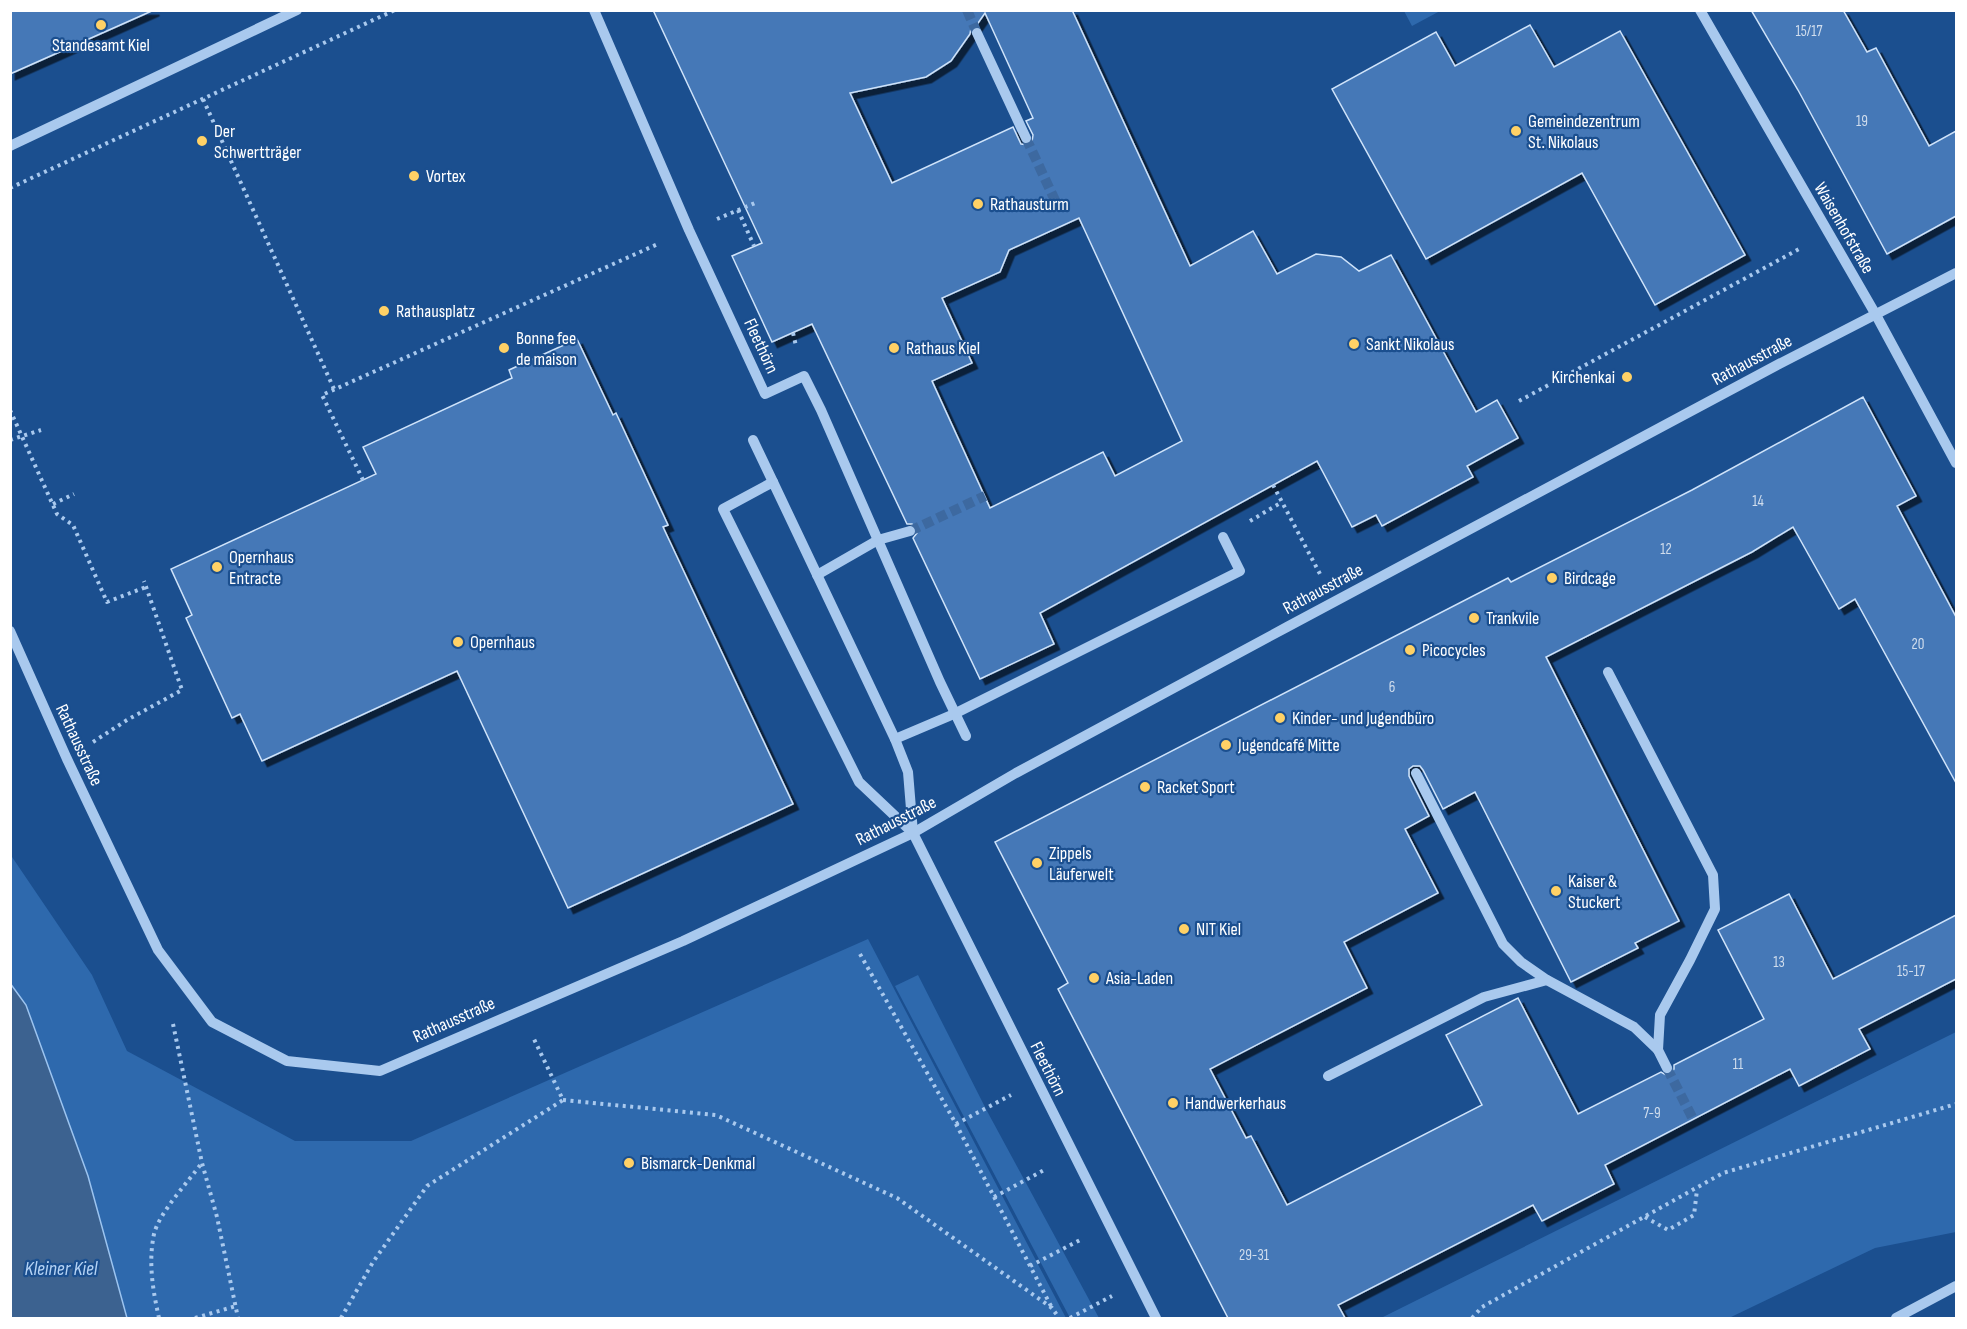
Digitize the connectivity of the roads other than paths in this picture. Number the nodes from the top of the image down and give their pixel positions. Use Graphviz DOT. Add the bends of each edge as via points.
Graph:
graph roads {
  1 [pos="297,10"];
  2 [pos="594,10"];
  3 [pos="1701,10"];
  4 [pos="977,33"];
  5 [pos="1026,138"];
  6 [pos="10,146"];
  7 [pos="1956,273"];
  8 [pos="1876,315"];
  9 [pos="753,440"];
  10 [pos="1956,463"];
  11 [pos="773,482"];
  12 [pos="910,531"];
  13 [pos="1223,537"];
  14 [pos="878,540"];
  15 [pos="817,575"];
  16 [pos="10,631"];
  17 [pos="1608,672"];
  18 [pos="954,714"];
  19 [pos="966,736"];
  20 [pos="895,739"];
  21 [pos="1416,773"];
  22 [pos="913,833"];
  23 [pos="1547,980"];
  24 [pos="1658,1050"];
  25 [pos="1667,1068"];
  26 [pos="1328,1076"];
  27 [pos="1956,1286"];
  28 [pos="1156,1318"];
  29 [pos="1896,1318"];
  1 -- 6 [label="street"];
  2 -- 14 [label="street, Fleethörn" via="765,394 804,376"];
  3 -- 8 [label="street, Waisenhofstraße"];
  4 -- 5 [label="street"];
  7 -- 8 [label="street, Rathausstraße"];
  8 -- 10 [label="street, Waisenhofstraße"];
  8 -- 22 [label="street, Rathausstraße" via="1016,773"];
  9 -- 11 [label="street"];
  11 -- 15 [label="street"];
  11 -- 22 [label="street" via="723,509 859,782"];
  12 -- 14 [label="street"];
  13 -- 18 [label="street" via="1240,571"];
  14 -- 15 [label="street"];
  14 -- 18 [label="street, Fleethörn"];
  15 -- 20 [label="street"];
  16 -- 22 [label="street, Rathausstraße" via="158,950 212,1022 287,1060 380,1071 682,941"];
  17 -- 24 [label="street" via="1713,875 1715,909 1660,1015"];
  18 -- 19 [label="street, Fleethörn"];
  18 -- 20 [label="street"];
  20 -- 22 [label="street" via="908,772"];
  21 -- 23 [label="street" via="1503,944"];
  22 -- 28 [label="street, Fleethörn"];
  23 -- 24 [label="street" via="1634,1027"];
  23 -- 26 [label="street" via="1484,997"];
  24 -- 25 [label="street"];
  27 -- 29 [label="street"];
}
